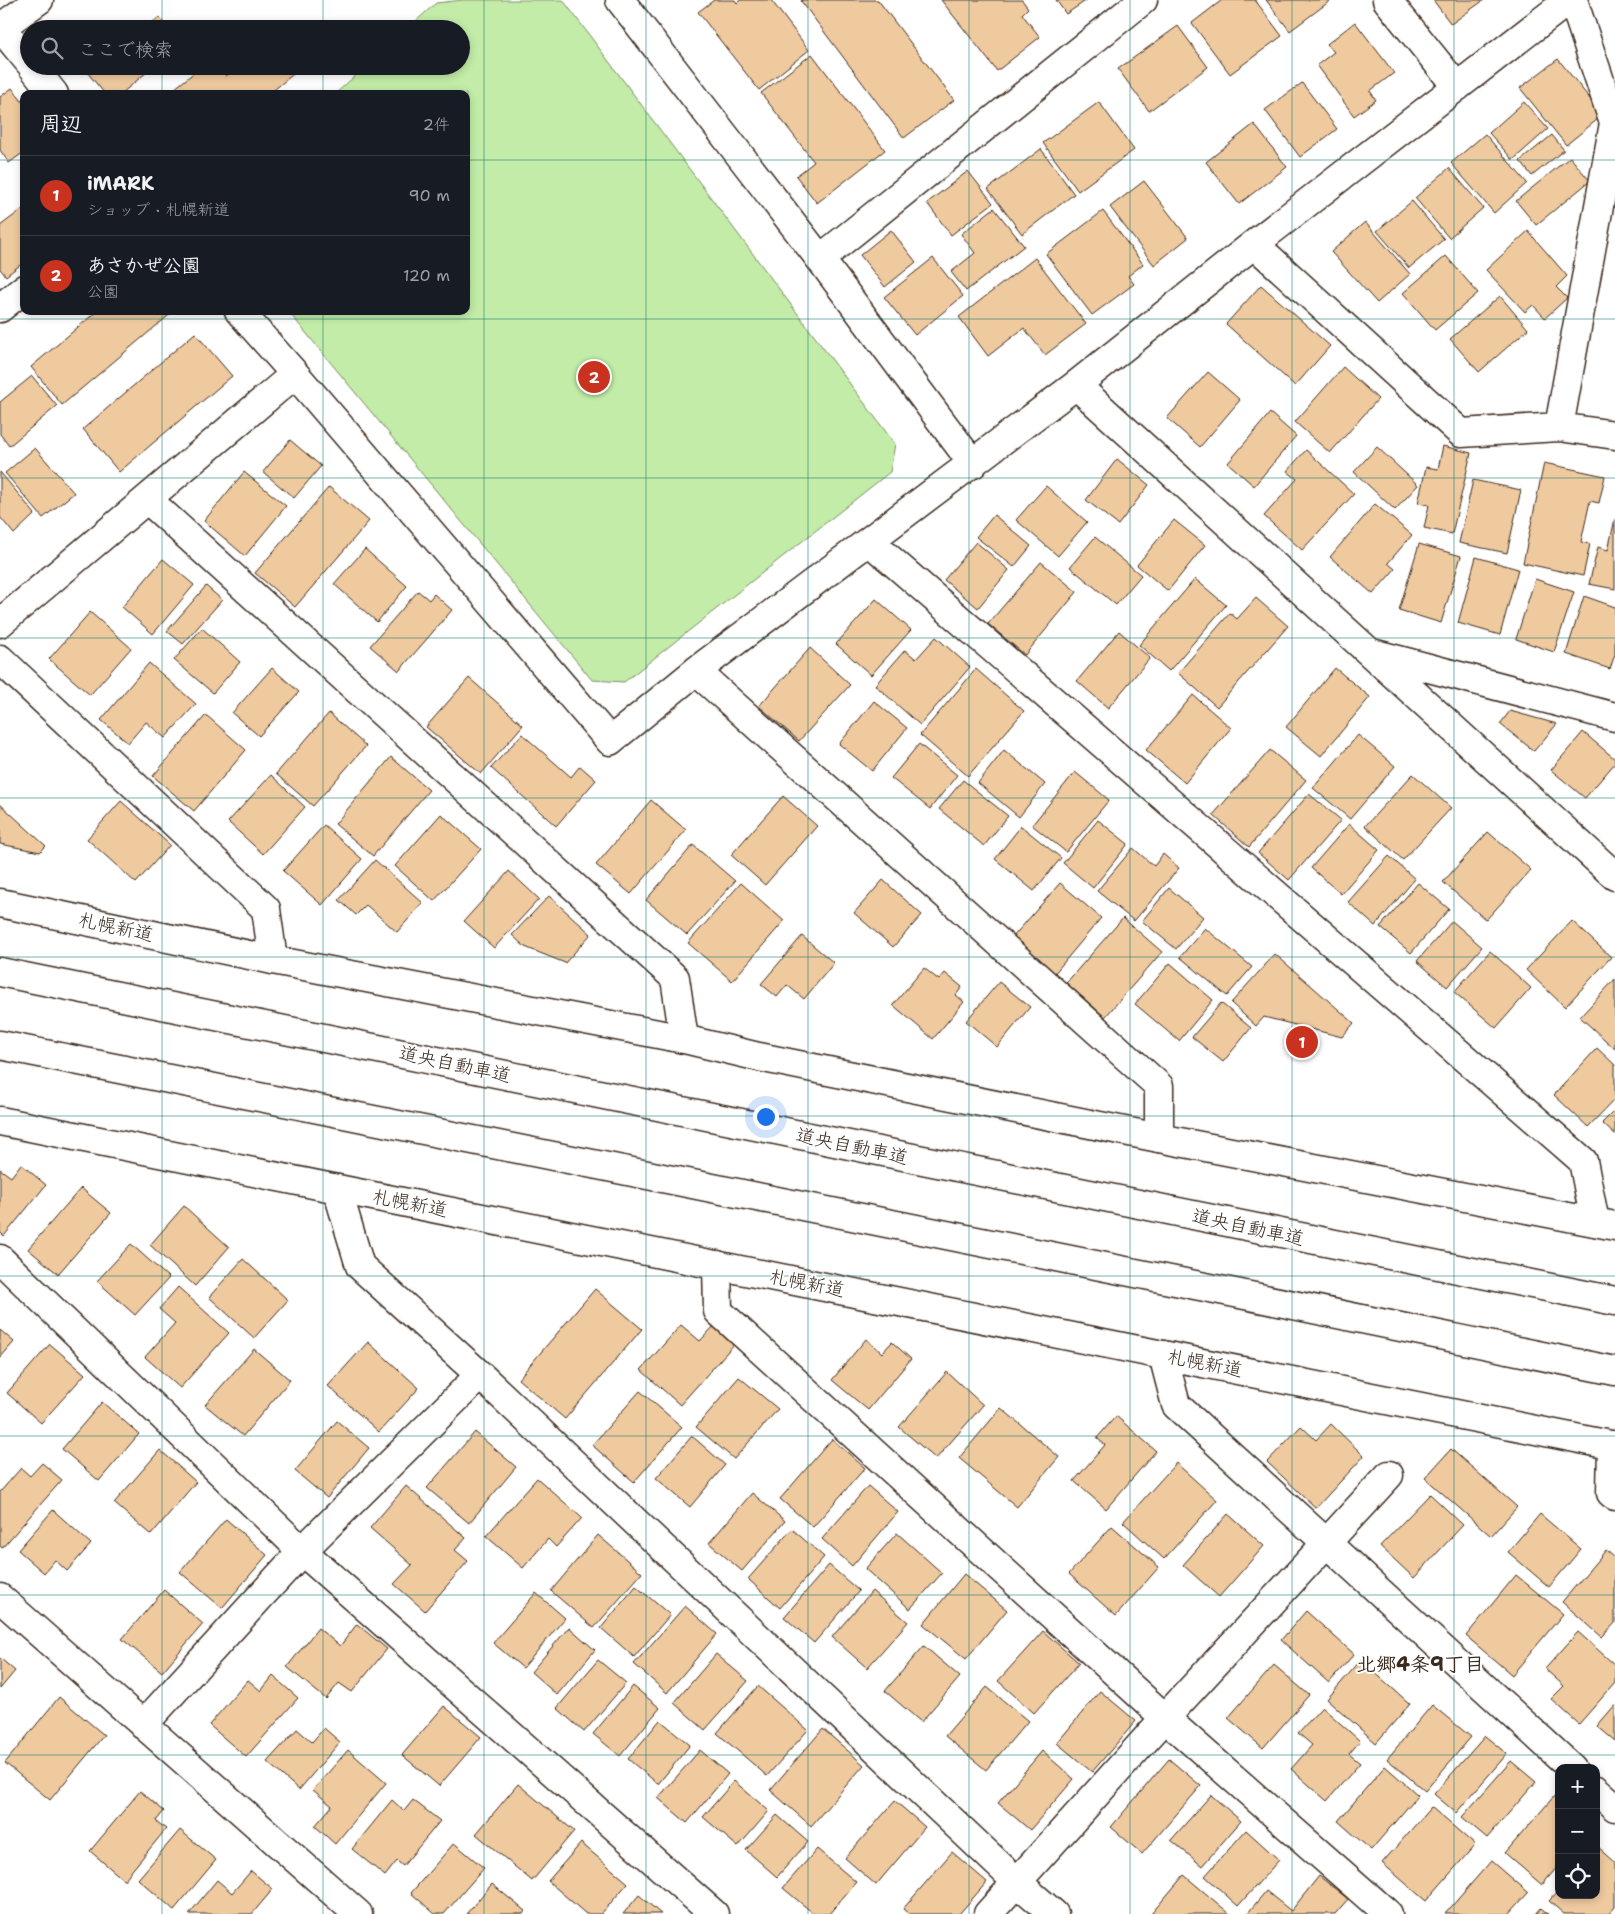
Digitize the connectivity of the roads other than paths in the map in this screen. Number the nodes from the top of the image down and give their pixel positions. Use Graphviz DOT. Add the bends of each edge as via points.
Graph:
graph roads {
  1 [pos="39,0"];
  2 [pos="620,0"];
  3 [pos="1143,0"];
  4 [pos="1387,0"];
  5 [pos="1569,0"];
  6 [pos="1573,0"];
  7 [pos="0,28"];
  8 [pos="20,51"];
  9 [pos="39,75"];
  10 [pos="1457,87"];
  11 [pos="51,90"];
  12 [pos="1254,244"];
  13 [pos="820,259"];
  14 [pos="20,291"];
  15 [pos="0,308"];
  16 [pos="243,315"];
  17 [pos="295,374"];
  18 [pos="1076,385"];
  19 [pos="1559,427"];
  20 [pos="1615,435"];
  21 [pos="973,464"];
  22 [pos="147,499"];
  23 [pos="869,541"];
  24 [pos="0,623"];
  25 [pos="1369,652"];
  26 [pos="0,659"];
  27 [pos="696,671"];
  28 [pos="1615,717"];
  29 [pos="1615,876"];
  30 [pos="0,903"];
  31 [pos="273,960"];
  32 [pos="0,972"];
  33 [pos="684,1039"];
  34 [pos="0,1045"];
  35 [pos="0,1121"];
  36 [pos="1159,1138"];
  37 [pos="337,1188"];
  38 [pos="1605,1224"];
  39 [pos="0,1259"];
  40 [pos="717,1265"];
  41 [pos="1615,1302"];
  42 [pos="1163,1355"];
  43 [pos="1615,1371"];
  44 [pos="480,1375"];
  45 [pos="1613,1445"];
  46 [pos="1389,1476"];
  47 [pos="1615,1496"];
  48 [pos="1328,1544"];
  49 [pos="302,1551"];
  50 [pos="0,1598"];
  51 [pos="1165,1718"];
  52 [pos="143,1725"];
  53 [pos="1568,1764"];
  54 [pos="1600,1794"];
  55 [pos="1615,1807"];
  56 [pos="1017,1882"];
  57 [pos="358,1914"];
  58 [pos="714,1914"];
  59 [pos="988,1914"];
  60 [pos="1054,1914"];
  61 [pos="1388,1914"];
  1 -- 7 [label="main road"];
  2 -- 13 [label="main road"];
  3 -- 13 [label="main road"];
  4 -- 10 [label="main road"];
  5 -- 10 [label="main road"];
  6 -- 19 [label="main road" via="1614,123"];
  7 -- 8 [label="main road"];
  9 -- 11 [label="main road"];
  10 -- 12 [label="main road"];
  12 -- 18 [label="main road"];
  12 -- 19 [label="main road" via="1461,433"];
  13 -- 21 [label="main road"];
  14 -- 15 [label="main road"];
  16 -- 17 [label="main road"];
  17 -- 22 [label="main road"];
  17 -- 27 [label="main road" via="610,741"];
  18 -- 21 [label="main road"];
  18 -- 25 [label="main road"];
  19 -- 20 [label="main road"];
  21 -- 23 [label="main road"];
  22 -- 24 [label="main road"];
  22 -- 33 [label="main road" via="674,978"];
  23 -- 27 [label="main road"];
  23 -- 38 [label="main road" via="1583,1161"];
  25 -- 28 [label="main road"];
  25 -- 29 [label="main road"];
  26 -- 31 [label="main road" via="266,909"];
  27 -- 36 [label="main road" via="1159,1086"];
  30 -- 31 [label="main road, 札幌新道"];
  31 -- 33 [label="main road, 札幌新道"];
  32 -- 41 [label="main road, 道央自動車道"];
  33 -- 36 [label="main road, 札幌新道"];
  34 -- 43 [label="main road"];
  35 -- 37 [label="main road, 札幌新道"];
  36 -- 38 [label="main road, 札幌新道"];
  37 -- 40 [label="main road, 札幌新道"];
  37 -- 44 [label="main road" via="360,1266"];
  39 -- 49 [label="main road"];
  40 -- 42 [label="main road, 札幌新道"];
  40 -- 51 [label="main road" via="718,1311"];
  42 -- 45 [label="main road, 札幌新道"];
  42 -- 48 [label="main road" via="1176,1405"];
  44 -- 49 [label="main road"];
  44 -- 56 [label="main road"];
  45 -- 47 [label="main road" via="1611,1493"];
  46 -- 48 [label="main road"];
  48 -- 51 [label="main road"];
  48 -- 53 [label="main road"];
  49 -- 52 [label="main road"];
  49 -- 58 [label="main road"];
  50 -- 52 [label="main road"];
  51 -- 56 [label="main road"];
  51 -- 61 [label="main road"];
  52 -- 57 [label="main road"];
  54 -- 55 [label="main road"];
  56 -- 59 [label="main road"];
  56 -- 60 [label="main road"];
}
